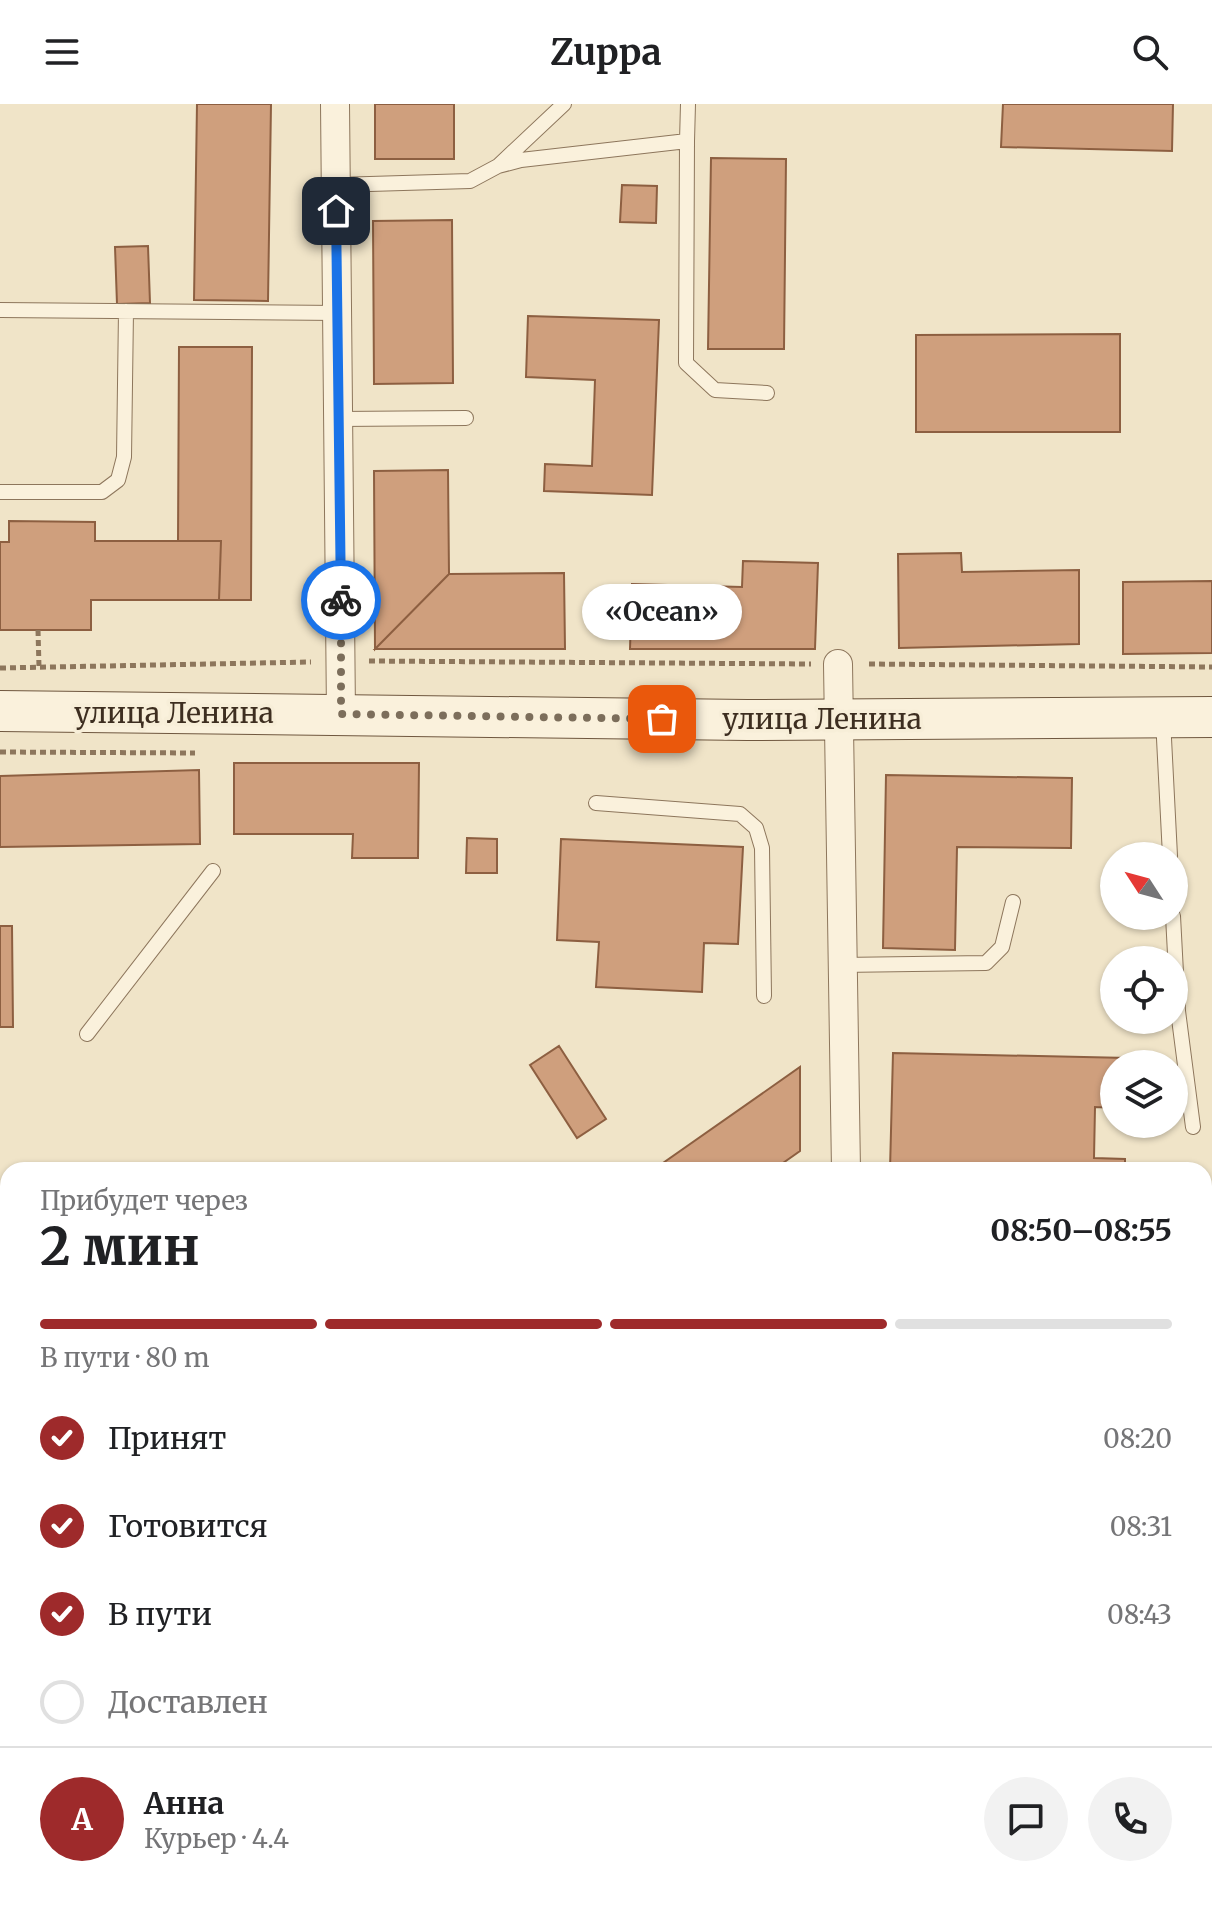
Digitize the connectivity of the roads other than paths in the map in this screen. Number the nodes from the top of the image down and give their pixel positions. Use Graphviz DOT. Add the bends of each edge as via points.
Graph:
graph roads {
  1 [pos="335,104"];
  2 [pos="564,104"];
  3 [pos="688,104"];
  4 [pos="687,141"];
  5 [pos="498,166"];
  6 [pos="336,185"];
  7 [pos="0,310"];
  8 [pos="126,311"];
  9 [pos="338,313"];
  10 [pos="767,393"];
  11 [pos="466,418"];
  12 [pos="339,419"];
  13 [pos="0,492"];
  14 [pos="838,664"];
  15 [pos="0,711"];
  16 [pos="341,714"];
  17 [pos="1212,717"];
  18 [pos="1163,718"];
  19 [pos="837,719"];
  20 [pos="596,803"];
  21 [pos="1169,842"];
  22 [pos="213,871"];
  23 [pos="1013,902"];
  24 [pos="1174,930"];
  25 [pos="840,965"];
  26 [pos="764,996"];
  27 [pos="87,1034"];
  28 [pos="1193,1127"];
  29 [pos="846,1162"];
  1 -- 6 [label="street"];
  2 -- 5 [label="lane"];
  3 -- 4 [label="lane"];
  4 -- 5 [label="lane"];
  4 -- 10 [label="lane" via="686,363 715,390"];
  5 -- 6 [label="lane" via="470,181"];
  6 -- 9 [label="street"];
  7 -- 8 [label="lane"];
  8 -- 9 [label="lane"];
  8 -- 13 [label="lane" via="124,457 118,480 102,492"];
  9 -- 12 [label="street"];
  11 -- 12 [label="lane"];
  12 -- 16 [label="street"];
  14 -- 19 [label="street"];
  15 -- 16 [label="street, улица Ленина"];
  16 -- 19 [label="street, улица Ленина"];
  17 -- 18 [label="street, улица Ленина"];
  18 -- 19 [label="street, улица Ленина"];
  18 -- 21 [label="lane"];
  19 -- 25 [label="street"];
  20 -- 26 [label="lane" via="740,814 756,828 762,848"];
  22 -- 27 [label="lane"];
  23 -- 25 [label="lane" via="1002,947 986,963"];
  24 -- 28 [label="lane"];
  25 -- 29 [label="street"];
}
